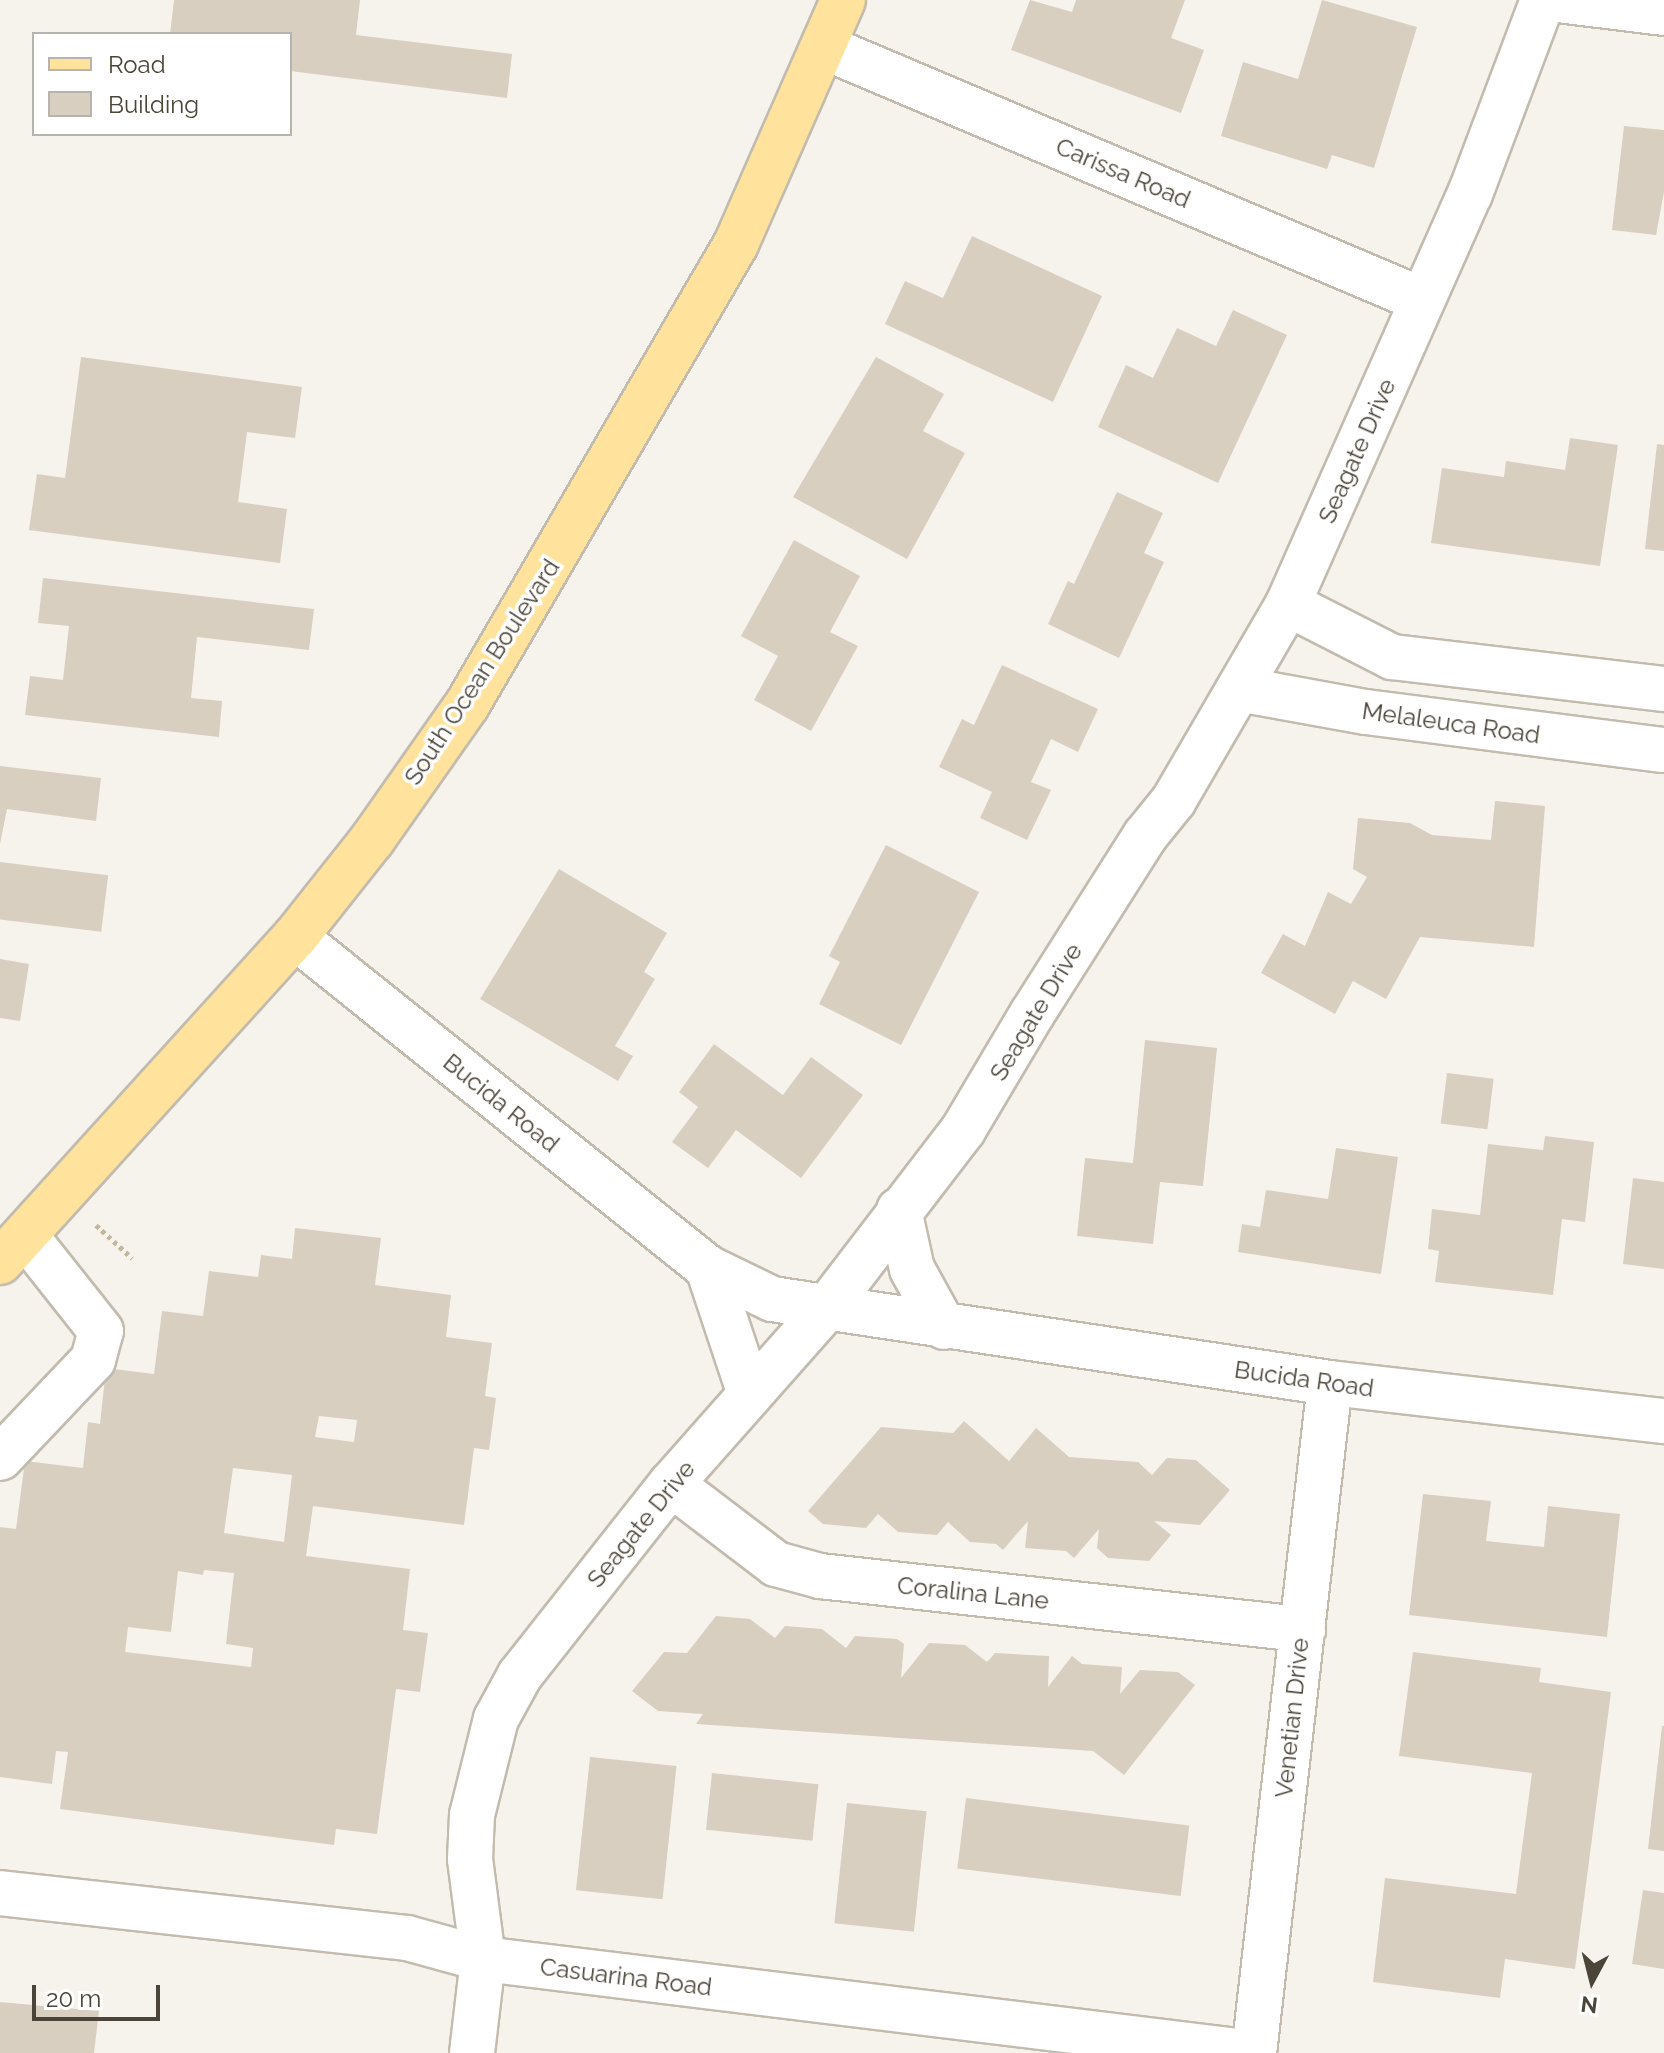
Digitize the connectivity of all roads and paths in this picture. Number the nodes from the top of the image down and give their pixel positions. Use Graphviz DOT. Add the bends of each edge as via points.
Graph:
graph roads {
  1 [pos="843,0"];
  2 [pos="1543,0"];
  3 [pos="1558,0"];
  4 [pos="1664,13"];
  5 [pos="824,47"];
  6 [pos="1422,300"];
  7 [pos="1288,604"];
  8 [pos="1239,689"];
  9 [pos="1664,689"];
  10 [pos="1664,750"];
  11 [pos="295,937"];
  12 [pos="899,1210"];
  13 [pos="96,1225"];
  14 [pos="12,1249"];
  15 [pos="132,1258"];
  16 [pos="708,1268"];
  17 [pos="825,1310"];
  18 [pos="944,1327"];
  19 [pos="1330,1383"];
  20 [pos="750,1394"];
  21 [pos="1664,1421"];
  22 [pos="0,1458"];
  23 [pos="671,1484"];
  24 [pos="1303,1629"];
  25 [pos="0,1893"];
  26 [pos="483,1959"];
  27 [pos="472,2053"];
  28 [pos="1254,2053"];
  1 -- 5 [label="main road, South Ocean Boulevard"];
  2 -- 6 [label="street, Seagate Drive" via="1470,194"];
  3 -- 4 [label="street"];
  5 -- 6 [label="street, Carissa Road"];
  5 -- 11 [label="main road, South Ocean Boulevard" via="736,244 570,533 467,705 372,840"];
  6 -- 7 [label="street, Seagate Drive"];
  7 -- 8 [label="street, Seagate Drive"];
  7 -- 9 [label="street" via="1392,657"];
  8 -- 10 [label="street, Melaleuca Road" via="1366,712"];
  8 -- 12 [label="street, Seagate Drive" via="963,1130"];
  11 -- 14 [label="main road, South Ocean Boulevard"];
  11 -- 16 [label="street, Bucida Road"];
  12 -- 17 [label="street, Seagate Drive"];
  12 -- 18 [label="street" via="912,1269"];
  13 -- 15 [label="path"];
  14 -- 22 [label="street" via="101,1331 93,1360"];
  16 -- 17 [label="street, Bucida Road" via="772,1299"];
  16 -- 20 [label="street"];
  17 -- 18 [label="street, Bucida Road"];
  17 -- 20 [label="street, Seagate Drive"];
  18 -- 19 [label="street, Bucida Road"];
  19 -- 21 [label="street, Bucida Road"];
  19 -- 24 [label="street, Venetian Drive"];
  20 -- 23 [label="street, Seagate Drive"];
  23 -- 24 [label="street, Coralina Lane" via="776,1564 820,1576"];
  23 -- 26 [label="street, Seagate Drive" via="520,1675 496,1719 472,1815 470,1859"];
  24 -- 28 [label="street, Venetian Drive"];
  25 -- 26 [label="street, Casuarina Road" via="407,1938"];
  26 -- 27 [label="street, Seagate Drive"];
  26 -- 28 [label="street, Casuarina Road"];
}
